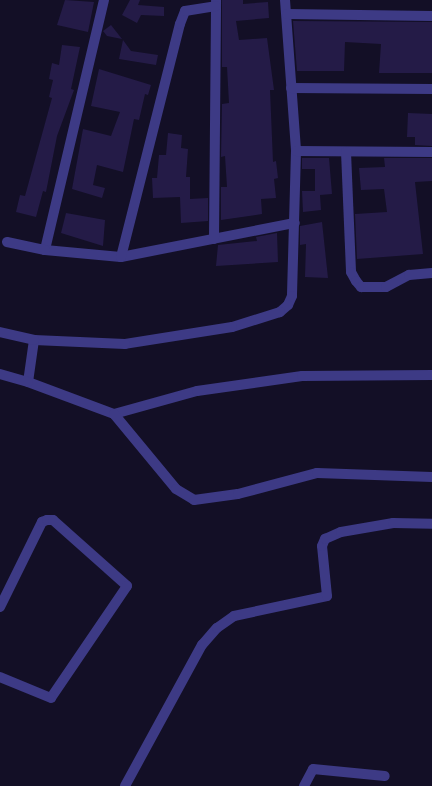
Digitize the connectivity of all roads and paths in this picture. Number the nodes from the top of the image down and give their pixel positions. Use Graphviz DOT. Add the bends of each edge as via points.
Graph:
graph roads {
  1 [pos="104,0"];
  2 [pos="285,0"];
  3 [pos="216,3"];
  4 [pos="287,14"];
  5 [pos="432,16"];
  6 [pos="291,88"];
  7 [pos="432,89"];
  8 [pos="296,151"];
  9 [pos="346,152"];
  10 [pos="432,152"];
  11 [pos="295,223"];
  12 [pos="214,239"];
  13 [pos="7,242"];
  14 [pos="45,250"];
  15 [pos="121,257"];
  16 [pos="432,273"];
  17 [pos="0,332"];
  18 [pos="34,340"];
  19 [pos="0,374"];
  20 [pos="432,375"];
  21 [pos="28,382"];
  22 [pos="114,414"];
  23 [pos="432,477"];
  24 [pos="432,524"];
  25 [pos="1,601"];
  26 [pos="0,677"];
  27 [pos="386,776"];
  28 [pos="125,786"];
  29 [pos="304,786"];
  1 -- 14 [label="street"];
  2 -- 4 [label="street"];
  3 -- 12 [label="street"];
  3 -- 15 [label="street" via="185,11 180,24"];
  4 -- 5 [label="street"];
  4 -- 6 [label="street"];
  6 -- 7 [label="street"];
  6 -- 8 [label="street"];
  8 -- 9 [label="street"];
  8 -- 11 [label="street"];
  9 -- 10 [label="street"];
  9 -- 16 [label="street" via="351,272 356,281 361,287 386,287 409,275"];
  11 -- 12 [label="street"];
  11 -- 18 [label="street" via="292,296 280,312 232,327 125,344"];
  12 -- 15 [label="street"];
  13 -- 14 [label="street"];
  14 -- 15 [label="street"];
  17 -- 18 [label="street"];
  18 -- 21 [label="street"];
  19 -- 21 [label="street"];
  20 -- 22 [label="street" via="302,376 197,391"];
  21 -- 22 [label="street"];
  22 -- 23 [label="street" via="176,489 194,500 238,494 317,473"];
  24 -- 28 [label="street" via="393,523 341,532 325,540 322,546 327,596 234,616 217,628 202,645"];
  25 -- 26 [label="street" via="42,522 47,520 53,520 127,586 51,698"];
  27 -- 29 [label="street" via="314,769"];
}
